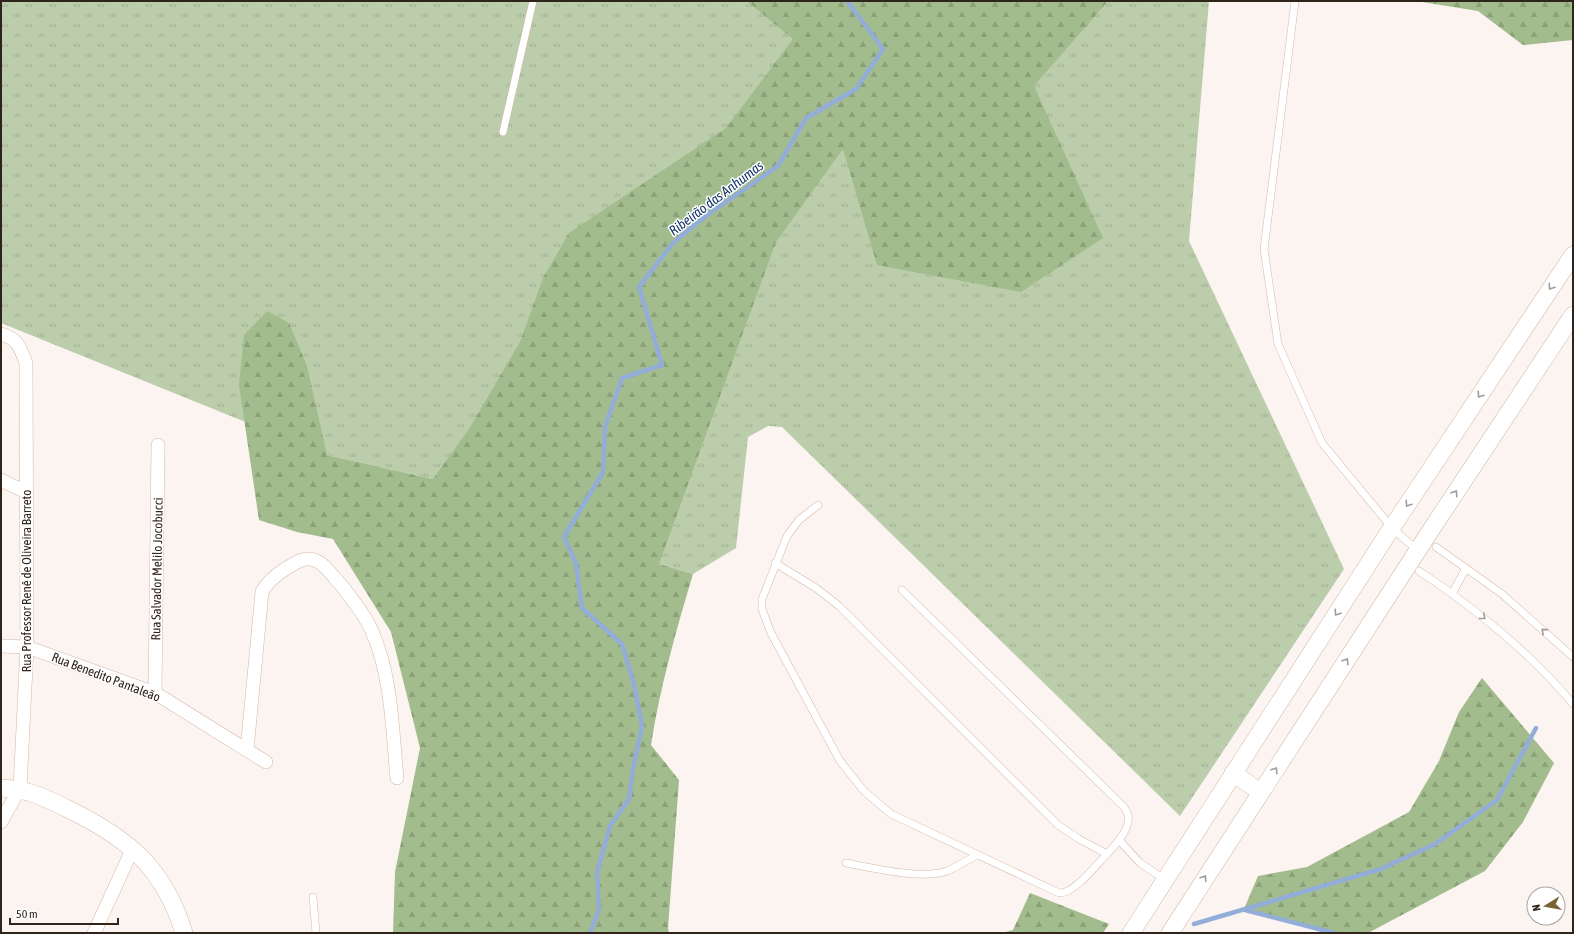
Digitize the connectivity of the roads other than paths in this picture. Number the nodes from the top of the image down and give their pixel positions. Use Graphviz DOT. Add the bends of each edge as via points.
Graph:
graph roads {
  1 [pos="533,1"];
  2 [pos="1295,1"];
  3 [pos="502,132"];
  4 [pos="1573,255"];
  5 [pos="1573,315"];
  6 [pos="7,336"];
  7 [pos="158,445"];
  8 [pos="1,480"];
  9 [pos="26,492"];
  10 [pos="818,505"];
  11 [pos="1392,528"];
  12 [pos="1436,547"];
  13 [pos="1418,550"];
  14 [pos="775,564"];
  15 [pos="1466,568"];
  16 [pos="1419,571"];
  17 [pos="902,590"];
  18 [pos="1452,594"];
  19 [pos="1,646"];
  20 [pos="27,647"];
  21 [pos="1573,657"];
  22 [pos="155,693"];
  23 [pos="1573,704"];
  24 [pos="247,750"];
  25 [pos="266,762"];
  26 [pos="1233,773"];
  27 [pos="397,778"];
  28 [pos="1,788"];
  29 [pos="20,788"];
  30 [pos="1260,792"];
  31 [pos="1,822"];
  32 [pos="1119,840"];
  33 [pos="133,848"];
  34 [pos="1107,854"];
  35 [pos="977,855"];
  36 [pos="846,863"];
  37 [pos="1164,879"];
  38 [pos="313,897"];
  39 [pos="94,933"];
  40 [pos="184,933"];
  41 [pos="316,933"];
  42 [pos="1131,933"];
  43 [pos="1170,933"];
  1 -- 3 [label="lane"];
  2 -- 11 [label="lane" via="1264,249 1278,344 1322,443"];
  4 -- 11 [label="street, one-way"];
  13 -- 5 [label="street, one-way"];
  6 -- 9 [label="street, Rua Professor Renê de Oliveira Barreto" via="21,350 26,363"];
  7 -- 22 [label="street, Rua Salvador Melilo Jocobucci"];
  8 -- 9 [label="street"];
  9 -- 20 [label="street, Rua Professor Renê de Oliveira Barreto"];
  10 -- 14 [label="lane" via="799,520 787,536"];
  11 -- 13 [label="lane"];
  11 -- 26 [label="street, one-way"];
  12 -- 15 [label="lane"];
  30 -- 13 [label="street, one-way"];
  14 -- 34 [label="lane" via="816,588 839,606 1058,825"];
  14 -- 35 [label="lane" via="762,599 762,610 771,633 840,761 864,791 891,814"];
  15 -- 18 [label="lane"];
  21 -- 15 [label="lane, one-way" via="1502,594"];
  16 -- 18 [label="lane"];
  17 -- 32 [label="lane" via="1124,807 1128,815 1127,825"];
  18 -- 23 [label="lane, one-way" via="1512,640 1556,683"];
  19 -- 20 [label="street, Rua Benedito Pantaleão"];
  20 -- 22 [label="street, Rua Benedito Pantaleão"];
  20 -- 29 [label="street, Rua Professor Renê de Oliveira Barreto"];
  22 -- 24 [label="street, Rua Benedito Pantaleão"];
  24 -- 25 [label="street, Rua Benedito Pantaleão"];
  24 -- 27 [label="street" via="262,592 266,585 298,562 312,559 324,564 338,581 375,637 388,686"];
  26 -- 30 [label="street"];
  26 -- 37 [label="street"];
  28 -- 29 [label="street"];
  29 -- 31 [label="street, Rua Professor Renê de Oliveira Barreto"];
  29 -- 33 [label="street" via="95,822"];
  43 -- 30 [label="street, one-way"];
  32 -- 34 [label="lane"];
  32 -- 37 [label="lane" via="1140,863"];
  33 -- 39 [label="street"];
  33 -- 40 [label="street" via="159,878 176,908"];
  34 -- 35 [label="lane" via="1066,894"];
  35 -- 36 [label="lane" via="946,871 929,874 886,871"];
  37 -- 42 [label="street"];
  38 -- 41 [label="lane"];
}
